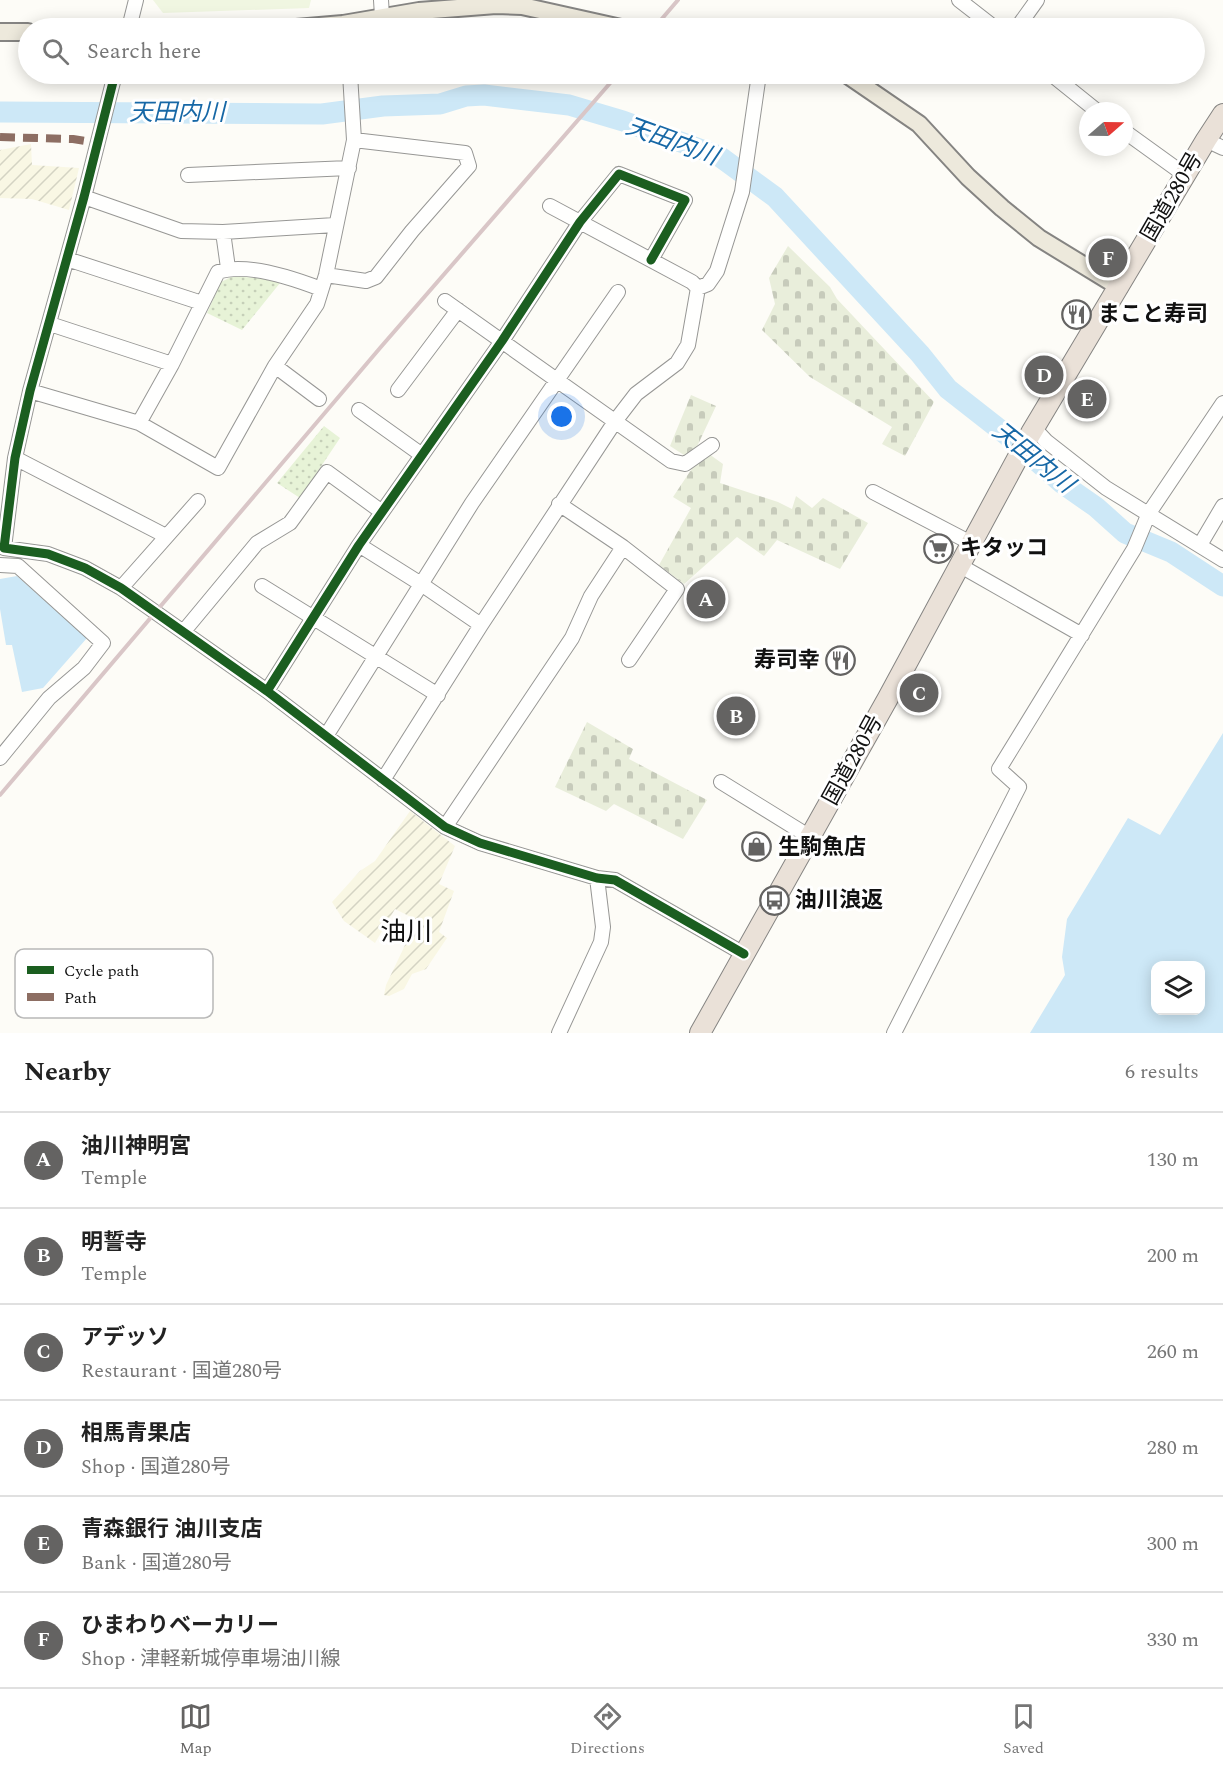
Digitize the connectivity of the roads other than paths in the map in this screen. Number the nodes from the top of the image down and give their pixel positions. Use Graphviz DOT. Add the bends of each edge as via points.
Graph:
graph roads {
  1 [pos="136,0"];
  2 [pos="959,0"];
  3 [pos="1037,0"];
  4 [pos="455,4"];
  5 [pos="545,5"];
  6 [pos="382,8"];
  7 [pos="132,18"];
  8 [pos="361,18"];
  9 [pos="588,18"];
  10 [pos="982,18"];
  11 [pos="1024,18"];
  12 [pos="0,32"];
  13 [pos="18,32"];
  14 [pos="112,84"];
  15 [pos="351,84"];
  16 [pos="758,84"];
  17 [pos="862,84"];
  18 [pos="1063,84"];
  19 [pos="1086,102"];
  20 [pos="1223,114"];
  21 [pos="354,135"];
  22 [pos="1133,137"];
  23 [pos="1214,144"];
  24 [pos="349,168"];
  25 [pos="1185,175"];
  26 [pos="188,176"];
  27 [pos="84,197"];
  28 [pos="550,206"];
  29 [pos="580,222"];
  30 [pos="335,225"];
  31 [pos="223,232"];
  32 [pos="67,259"];
  33 [pos="651,260"];
  34 [pos="228,268"];
  35 [pos="326,275"];
  36 [pos="1119,287"];
  37 [pos="698,288"];
  38 [pos="321,289"];
  39 [pos="618,292"];
  40 [pos="445,301"];
  41 [pos="202,303"];
  42 [pos="458,310"];
  43 [pos="50,324"];
  44 [pos="502,341"];
  45 [pos="172,364"];
  46 [pos="275,366"];
  47 [pos="557,380"];
  48 [pos="398,390"];
  49 [pos="30,391"];
  50 [pos="319,399"];
  51 [pos="1223,403"];
  52 [pos="359,410"];
  53 [pos="616,420"];
  54 [pos="139,423"];
  55 [pos="1033,430"];
  56 [pos="712,445"];
  57 [pos="422,455"];
  58 [pos="15,458"];
  59 [pos="873,492"];
  60 [pos="198,501"];
  61 [pos="559,504"];
  62 [pos="1223,506"];
  63 [pos="382,512"];
  64 [pos="1147,516"];
  65 [pos="166,536"];
  66 [pos="971,543"];
  67 [pos="359,545"];
  68 [pos="1200,545"];
  69 [pos="623,547"];
  70 [pos="1223,560"];
  71 [pos="0,565"];
  72 [pos="959,565"];
  73 [pos="422,584"];
  74 [pos="262,586"];
  75 [pos="121,588"];
  76 [pos="313,618"];
  77 [pos="481,625"];
  78 [pos="184,631"];
  79 [pos="1082,635"];
  80 [pos="376,657"];
  81 [pos="629,660"];
  82 [pos="267,691"];
  83 [pos="438,695"];
  84 [pos="326,736"];
  85 [pos="0,758"];
  86 [pos="383,780"];
  87 [pos="720,782"];
  88 [pos="445,827"];
  89 [pos="810,837"];
  90 [pos="597,878"];
  91 [pos="744,954"];
  92 [pos="559,1033"];
  93 [pos="700,1033"];
  94 [pos="894,1033"];
  1 -- 7 [label="street"];
  2 -- 10 [label="street"];
  3 -- 11 [label="street"];
  4 -- 5 [label="main road"];
  4 -- 6 [label="main road"];
  5 -- 9 [label="main road"];
  6 -- 8 [label="main road"];
  12 -- 13 [label="main road"];
  14 -- 27 [label="street"];
  15 -- 21 [label="street"];
  16 -- 37 [label="street" via="742,192 717,271 708,284"];
  17 -- 36 [label="main road" via="919,124 968,177 1039,238"];
  18 -- 19 [label="street"];
  20 -- 23 [label="highway, 国道280号"];
  21 -- 24 [label="street"];
  21 -- 35 [label="street" via="465,153 470,166 376,277 366,281"];
  22 -- 25 [label="street"];
  23 -- 25 [label="highway, 国道280号"];
  24 -- 26 [label="street"];
  24 -- 30 [label="street"];
  25 -- 36 [label="highway, 国道280号"];
  27 -- 31 [label="street" via="180,231"];
  27 -- 32 [label="street"];
  28 -- 29 [label="street"];
  29 -- 33 [label="street"];
  29 -- 33 [label="street" via="619,174 685,200"];
  29 -- 44 [label="street"];
  30 -- 31 [label="street"];
  30 -- 35 [label="street"];
  31 -- 34 [label="street"];
  32 -- 41 [label="street"];
  32 -- 43 [label="street"];
  33 -- 37 [label="street"];
  34 -- 38 [label="street" via="284,275"];
  34 -- 41 [label="street" via="218,272"];
  35 -- 38 [label="street"];
  36 -- 55 [label="highway, 国道280号"];
  37 -- 53 [label="street" via="683,354 636,394"];
  38 -- 46 [label="street" via="317,304"];
  39 -- 47 [label="street"];
  40 -- 42 [label="street"];
  41 -- 45 [label="street"];
  42 -- 44 [label="street"];
  42 -- 48 [label="street"];
  43 -- 45 [label="street"];
  43 -- 49 [label="street"];
  44 -- 47 [label="street"];
  44 -- 57 [label="street"];
  45 -- 54 [label="street"];
  46 -- 50 [label="street"];
  46 -- 54 [label="street" via="218,468"];
  47 -- 53 [label="street"];
  47 -- 73 [label="street" via="472,503"];
  49 -- 54 [label="street"];
  49 -- 58 [label="street"];
  51 -- 64 [label="street"];
  52 -- 57 [label="street"];
  53 -- 56 [label="street" via="678,463 686,464"];
  53 -- 61 [label="street"];
  55 -- 64 [label="street"];
  55 -- 66 [label="highway, 国道280号"];
  57 -- 63 [label="street"];
  58 -- 65 [label="street"];
  58 -- 75 [label="street" via="4,548 48,554"];
  59 -- 66 [label="street"];
  60 -- 65 [label="street"];
  61 -- 69 [label="street"];
  61 -- 77 [label="street"];
  62 -- 68 [label="street"];
  63 -- 67 [label="street"];
  63 -- 78 [label="street" via="327,472 290,523 257,543"];
  64 -- 68 [label="street"];
  64 -- 79 [label="street" via="1134,549"];
  65 -- 75 [label="street"];
  66 -- 72 [label="highway, 国道280号"];
  67 -- 73 [label="street"];
  67 -- 76 [label="street"];
  68 -- 70 [label="street"];
  69 -- 81 [label="street" via="677,589"];
  69 -- 88 [label="street" via="591,596 572,638"];
  71 -- 85 [label="street" via="18,566 103,642 84,668 49,698"];
  72 -- 79 [label="street"];
  72 -- 89 [label="highway, 国道280号"];
  73 -- 77 [label="street"];
  73 -- 80 [label="street"];
  74 -- 76 [label="street"];
  75 -- 78 [label="street"];
  76 -- 80 [label="street"];
  76 -- 82 [label="street"];
  77 -- 83 [label="street"];
  78 -- 82 [label="street"];
  79 -- 94 [label="street" via="999,769 1019,787"];
  80 -- 83 [label="street"];
  80 -- 84 [label="street"];
  82 -- 84 [label="street"];
  83 -- 86 [label="street"];
  84 -- 86 [label="street"];
  86 -- 88 [label="street"];
  87 -- 89 [label="street"];
  88 -- 90 [label="street" via="480,843"];
  89 -- 91 [label="highway, 国道280号"];
  90 -- 91 [label="street" via="615,880"];
  90 -- 92 [label="street" via="601,942"];
  91 -- 93 [label="highway, 国道280号"];
}
